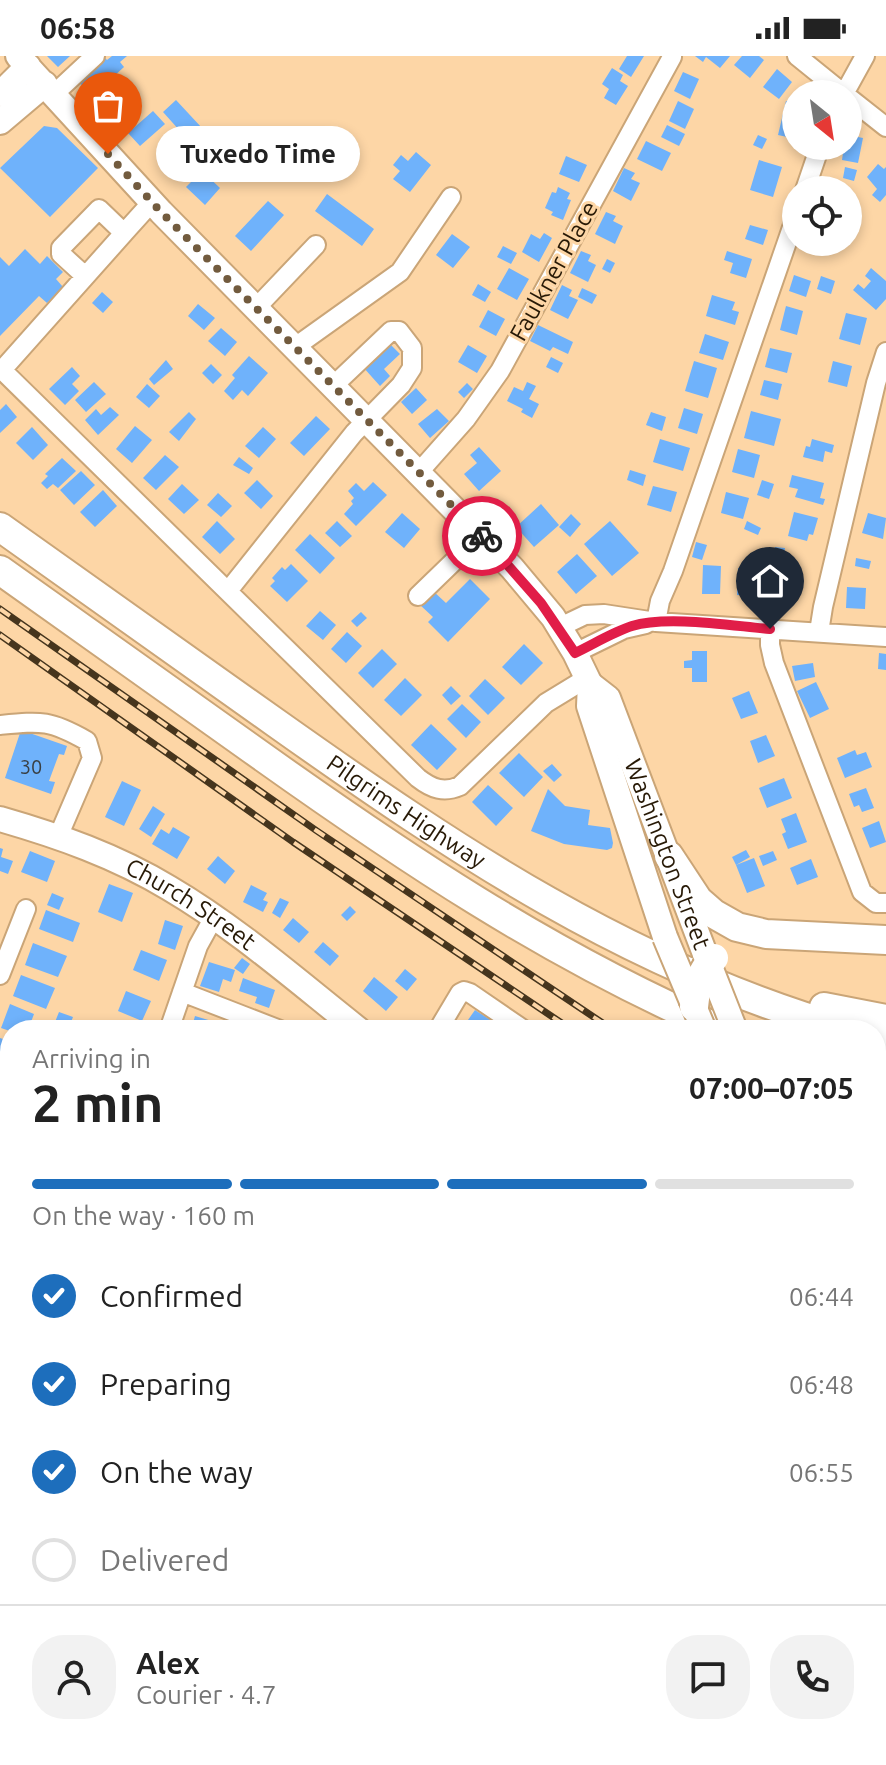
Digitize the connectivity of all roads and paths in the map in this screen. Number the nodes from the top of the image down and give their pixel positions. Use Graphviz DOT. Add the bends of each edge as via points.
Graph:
graph roads {
  1 [pos="95,56"];
  2 [pos="797,56"];
  3 [pos="865,56"];
  4 [pos="672,57"];
  5 [pos="23,61"];
  6 [pos="827,80"];
  7 [pos="853,80"];
  8 [pos="50,89"];
  9 [pos="0,94"];
  10 [pos="862,108"];
  11 [pos="0,122"];
  12 [pos="886,127"];
  13 [pos="451,197"];
  14 [pos="152,202"];
  15 [pos="124,233"];
  16 [pos="316,245"];
  17 [pos="782,256"];
  18 [pos="85,276"];
  19 [pos="256,308"];
  20 [pos="295,347"];
  21 [pos="886,352"];
  22 [pos="5,373"];
  23 [pos="333,386"];
  24 [pos="366,419"];
  25 [pos="419,472"];
  26 [pos="0,527"];
  27 [pos="481,535"];
  28 [pos="0,570"];
  29 [pos="228,591"];
  30 [pos="418,596"];
  31 [pos="656,622"];
  32 [pos="560,627"];
  33 [pos="770,629"];
  34 [pos="819,632"];
  35 [pos="886,637"];
  36 [pos="575,653"];
  37 [pos="589,681"];
  38 [pos="0,725"];
  39 [pos="0,819"];
  40 [pos="58,837"];
  41 [pos="669,856"];
  42 [pos="884,903"];
  43 [pos="26,909"];
  44 [pos="214,917"];
  45 [pos="784,935"];
  46 [pos="886,940"];
  47 [pos="703,962"];
  48 [pos="0,975"];
  49 [pos="182,992"];
  50 [pos="699,1018"];
  51 [pos="886,1019"];
  52 [pos="172,1020"];
  53 [pos="254,1020"];
  54 [pos="346,1020"];
  55 [pos="444,1020"];
  56 [pos="509,1020"];
  57 [pos="701,1020"];
  58 [pos="730,1020"];
  59 [pos="816,1020"];
  1 -- 8 [label="street"];
  2 -- 6 [label="street"];
  3 -- 7 [label="street"];
  4 -- 25 [label="street, Faulkner Place" via="500,371"];
  5 -- 8 [label="main road, Washington Street"];
  5 -- 9 [label="main road"];
  8 -- 11 [label="main road"];
  8 -- 14 [label="main road, Washington Street"];
  10 -- 12 [label="street"];
  13 -- 20 [label="street" via="400,272"];
  14 -- 15 [label="street"];
  14 -- 19 [label="main road, Washington Street"];
  15 -- 18 [label="street"];
  15 -- 18 [label="street" via="99,209 61,248"];
  16 -- 19 [label="street"];
  17 -- 31 [label="street"];
  18 -- 22 [label="street"];
  19 -- 20 [label="main road, Washington Street"];
  20 -- 23 [label="main road, Washington Street"];
  21 -- 34 [label="street"];
  22 -- 29 [label="street"];
  23 -- 24 [label="main road, Washington Street"];
  23 -- 24 [label="street" via="391,331 406,338 412,368"];
  24 -- 25 [label="main road, Washington Street"];
  24 -- 29 [label="street"];
  25 -- 27 [label="main road, Washington Street"];
  26 -- 47 [label="highway, Pilgrims Highway" via="439,837 542,900"];
  27 -- 30 [label="street"];
  27 -- 32 [label="main road, Washington Street"];
  28 -- 57 [label="highway, Pilgrims Highway" via="458,892 585,964"];
  29 -- 37 [label="street" via="430,787 460,786 546,703"];
  31 -- 32 [label="street" via="590,614"];
  31 -- 33 [label="street"];
  31 -- 36 [label="street" via="633,626"];
  32 -- 36 [label="main road, Washington Street"];
  33 -- 34 [label="street"];
  33 -- 42 [label="street" via="774,663 862,892"];
  34 -- 35 [label="street"];
  36 -- 37 [label="main road, Washington Street"];
  37 -- 41 [label="main road, Washington Street" via="608,698"];
  37 -- 50 [label="main road, Washington Street, bridge" via="589,706 665,937"];
  38 -- 40 [label="street" via="41,721 87,741 92,758"];
  39 -- 40 [label="main road, Church Street"];
  40 -- 44 [label="main road, Church Street" via="134,869"];
  41 -- 45 [label="highway" via="691,891 714,914 746,930"];
  41 -- 47 [label="main road, Washington Street"];
  43 -- 48 [label="street"];
  44 -- 49 [label="street"];
  44 -- 54 [label="main road, Church Street"];
  45 -- 46 [label="highway"];
  45 -- 47 [label="highway" via="739,943"];
  47 -- 50 [label="highway, bridge"];
  47 -- 51 [label="highway" via="802,1003"];
  47 -- 58 [label="main road, Washington Street, bridge"];
  47 -- 59 [label="highway, Pilgrims Highway" via="759,1002"];
  49 -- 52 [label="street"];
  49 -- 53 [label="street"];
  55 -- 56 [label="street" via="464,991"];
}
